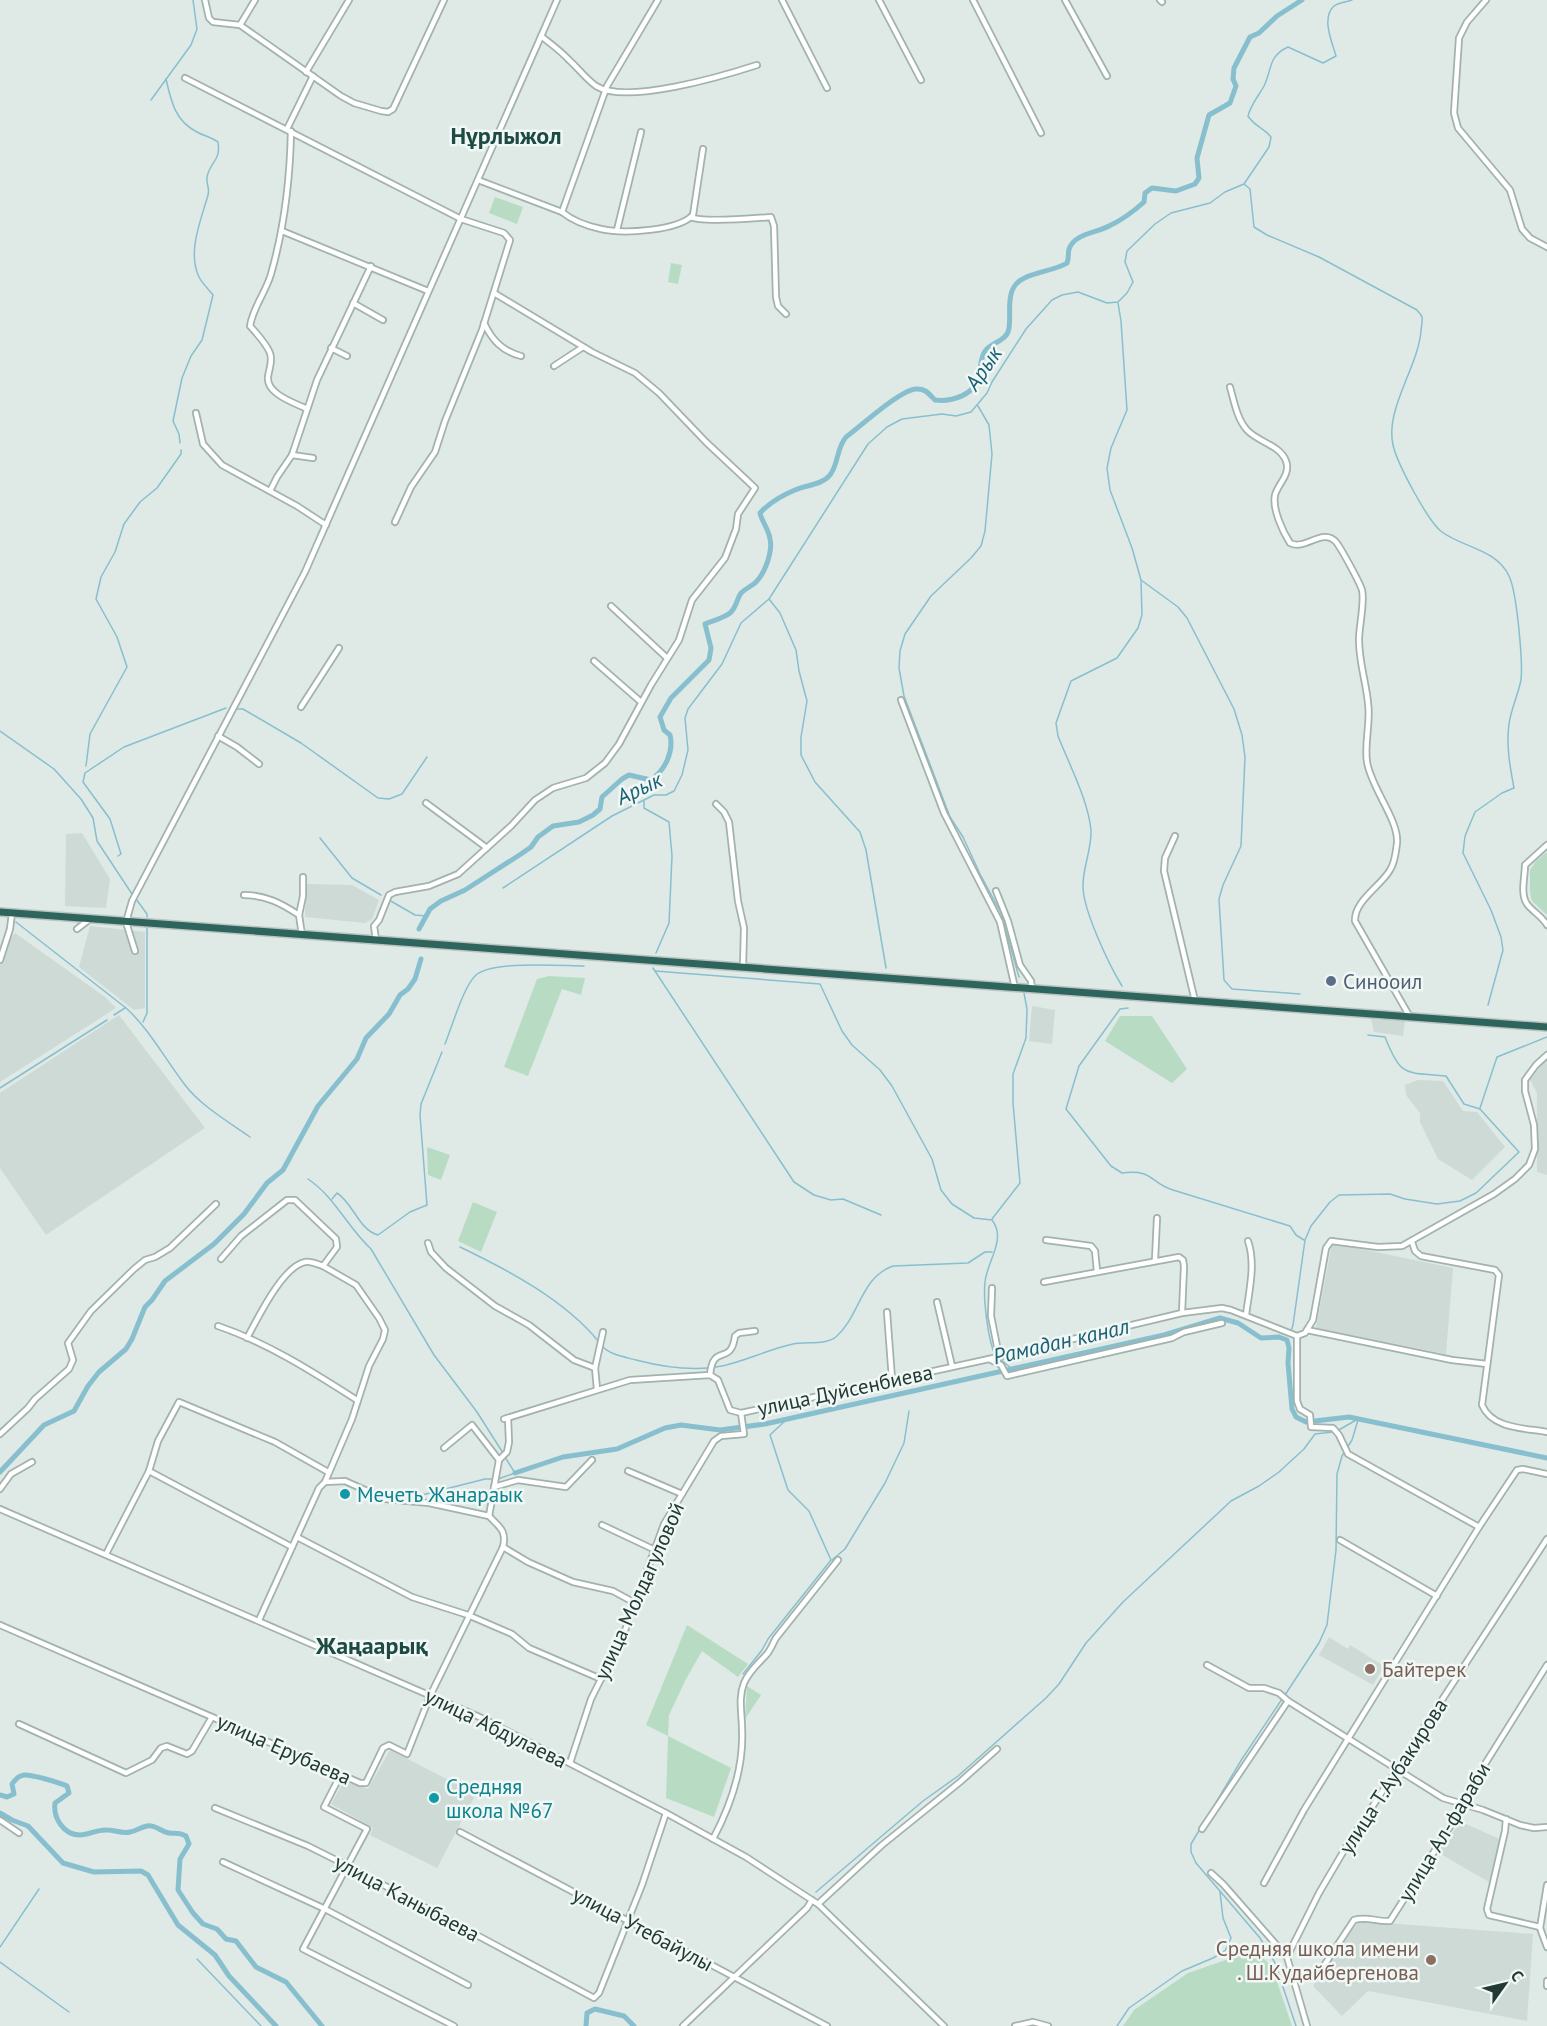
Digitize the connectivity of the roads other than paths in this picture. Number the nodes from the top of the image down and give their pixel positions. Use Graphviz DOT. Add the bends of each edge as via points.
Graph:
graph roads {
  1 [pos="205,0"];
  2 [pos="255,0"];
  3 [pos="349,0"];
  4 [pos="444,0"];
  5 [pos="557,0"];
  6 [pos="658,0"];
  7 [pos="782,0"];
  8 [pos="879,0"];
  9 [pos="973,0"];
  10 [pos="1065,0"];
  11 [pos="1486,0"];
  12 [pos="240,25"];
  13 [pos="541,36"];
  14 [pos="757,65"];
  15 [pos="306,72"];
  16 [pos="313,76"];
  17 [pos="1107,76"];
  18 [pos="185,78"];
  19 [pos="921,80"];
  20 [pos="828,88"];
  21 [pos="606,90"];
  22 [pos="289,130"];
  23 [pos="641,132"];
  24 [pos="1041,134"];
  25 [pos="703,149"];
  26 [pos="478,180"];
  27 [pos="562,213"];
  28 [pos="692,217"];
  29 [pos="461,219"];
  30 [pos="673,226"];
  31 [pos="617,230"];
  32 [pos="282,231"];
  33 [pos="672,234"];
  34 [pos="1547,247"];
  35 [pos="371,266"];
  36 [pos="428,291"];
  37 [pos="494,293"];
  38 [pos="353,303"];
  39 [pos="786,314"];
  40 [pos="383,320"];
  41 [pos="484,323"];
  42 [pos="583,346"];
  43 [pos="331,348"];
  44 [pos="347,356"];
  45 [pos="521,356"];
  46 [pos="554,366"];
  47 [pos="1230,387"];
  48 [pos="307,409"];
  49 [pos="196,413"];
  50 [pos="292,455"];
  51 [pos="313,458"];
  52 [pos="270,491"];
  53 [pos="395,522"];
  54 [pos="326,525"];
  55 [pos="611,606"];
  56 [pos="339,648"];
  57 [pos="667,658"];
  58 [pos="594,661"];
  59 [pos="901,700"];
  60 [pos="641,702"];
  61 [pos="301,707"];
  62 [pos="218,736"];
  63 [pos="259,764"];
  64 [pos="426,803"];
  65 [pos="716,804"];
  66 [pos="1174,836"];
  67 [pos="1547,845"];
  68 [pos="487,848"];
  69 [pos="303,877"];
  70 [pos="996,891"];
  71 [pos="244,895"];
  72 [pos="0,912"];
  73 [pos="12,913"];
  74 [pos="299,915"];
  75 [pos="90,919"];
  76 [pos="126,922"];
  77 [pos="1547,926"];
  78 [pos="10,929"];
  79 [pos="77,929"];
  80 [pos="302,935"];
  81 [pos="16,936"];
  82 [pos="376,940"];
  83 [pos="135,951"];
  84 [pos="0,960"];
  85 [pos="743,967"];
  86 [pos="1015,988"];
  87 [pos="1032,989"];
  88 [pos="1195,1001"];
  89 [pos="1410,1017"];
  90 [pos="1547,1027"];
  91 [pos="1547,1055"];
  92 [pos="216,1204"];
  93 [pos="1157,1218"];
  94 [pos="1046,1240"];
  95 [pos="1248,1240"];
  96 [pos="1412,1242"];
  97 [pos="428,1243"];
  98 [pos="221,1259"];
  99 [pos="1155,1260"];
  100 [pos="323,1266"];
  101 [pos="1097,1271"];
  102 [pos="1044,1281"];
  103 [pos="992,1288"];
  104 [pos="936,1302"];
  105 [pos="887,1312"];
  106 [pos="1182,1313"];
  107 [pos="1246,1315"];
  108 [pos="1222,1323"];
  109 [pos="218,1326"];
  110 [pos="1308,1330"];
  111 [pos="755,1331"];
  112 [pos="603,1332"];
  113 [pos="1297,1336"];
  114 [pos="247,1338"];
  115 [pos="999,1356"];
  116 [pos="989,1359"];
  117 [pos="1487,1364"];
  118 [pos="952,1366"];
  119 [pos="595,1368"];
  120 [pos="710,1375"];
  121 [pos="892,1379"];
  122 [pos="597,1389"];
  123 [pos="357,1400"];
  124 [pos="741,1413"];
  125 [pos="1547,1432"];
  126 [pos="0,1434"];
  127 [pos="444,1448"];
  128 [pos="499,1460"];
  129 [pos="592,1460"];
  130 [pos="32,1462"];
  131 [pos="149,1471"];
  132 [pos="628,1471"];
  133 [pos="328,1472"];
  134 [pos="1547,1474"];
  135 [pos="325,1482"];
  136 [pos="494,1487"];
  137 [pos="0,1489"];
  138 [pos="682,1494"];
  139 [pos="0,1509"];
  140 [pos="489,1516"];
  141 [pos="602,1525"];
  142 [pos="1479,1527"];
  143 [pos="297,1537"];
  144 [pos="1547,1539"];
  145 [pos="1340,1540"];
  146 [pos="503,1546"];
  147 [pos="292,1547"];
  148 [pos="655,1550"];
  149 [pos="106,1554"];
  150 [pos="838,1560"];
  151 [pos="1437,1596"];
  152 [pos="635,1602"];
  153 [pos="468,1615"];
  154 [pos="259,1620"];
  155 [pos="0,1625"];
  156 [pos="1207,1665"];
  157 [pos="1547,1665"];
  158 [pos="601,1679"];
  159 [pos="430,1696"];
  160 [pos="1288,1701"];
  161 [pos="212,1717"];
  162 [pos="19,1724"];
  163 [pos="1347,1738"];
  164 [pos="997,1749"];
  165 [pos="570,1763"];
  166 [pos="1397,1769"];
  167 [pos="341,1774"];
  168 [pos="1462,1803"];
  169 [pos="215,1808"];
  170 [pos="666,1813"];
  171 [pos="1506,1819"];
  172 [pos="0,1820"];
  173 [pos="1547,1827"];
  174 [pos="1202,1829"];
  175 [pos="460,1832"];
  176 [pos="19,1833"];
  177 [pos="713,1839"];
  178 [pos="223,1862"];
  179 [pos="348,1866"];
  180 [pos="1211,1873"];
  181 [pos="1264,1883"];
  182 [pos="1547,1885"];
  183 [pos="812,1900"];
  184 [pos="818,1904"];
  185 [pos="325,1909"];
  186 [pos="627,1921"];
  187 [pos="1540,1927"];
  188 [pos="1547,1947"];
  189 [pos="1287,1957"];
  190 [pos="1323,1967"];
  191 [pos="735,1977"];
  192 [pos="1547,1981"];
  193 [pos="468,1985"];
  194 [pos="1547,1986"];
  195 [pos="454,2026"];
  196 [pos="683,2026"];
  197 [pos="827,2026"];
  198 [pos="944,2026"];
  199 [pos="1014,2026"];
  200 [pos="1048,2026"];
  201 [pos="1307,2026"];
  1 -- 12 [label="street" via="211,21"];
  2 -- 12 [label="street"];
  3 -- 15 [label="street"];
  4 -- 16 [label="street" via="391,111 354,103"];
  5 -- 13 [label="street"];
  6 -- 21 [label="street"];
  7 -- 20 [label="street"];
  8 -- 19 [label="street"];
  9 -- 24 [label="street"];
  10 -- 17 [label="street"];
  11 -- 34 [label="street" via="1467,22 1460,38 1454,113 1458,128 1510,190 1522,229"];
  12 -- 15 [label="street"];
  13 -- 21 [label="street" via="594,85"];
  13 -- 26 [label="street"];
  14 -- 21 [label="street" via="665,88"];
  15 -- 16 [label="street"];
  16 -- 22 [label="street"];
  18 -- 22 [label="street"];
  21 -- 27 [label="street"];
  22 -- 29 [label="street"];
  22 -- 32 [label="street" via="289,186"];
  23 -- 31 [label="street"];
  25 -- 28 [label="street"];
  26 -- 27 [label="street"];
  26 -- 29 [label="street"];
  27 -- 31 [label="street" via="588,225"];
  28 -- 30 [label="street"];
  28 -- 39 [label="street" via="771,217 776,297"];
  29 -- 36 [label="street"];
  29 -- 37 [label="street" via="504,233 510,240"];
  30 -- 31 [label="street"];
  30 -- 33 [label="street"];
  32 -- 35 [label="street"];
  32 -- 48 [label="street" via="268,282 250,326 271,355 271,387"];
  35 -- 36 [label="street"];
  35 -- 38 [label="street"];
  36 -- 54 [label="street"];
  37 -- 41 [label="street"];
  37 -- 42 [label="street"];
  38 -- 40 [label="street"];
  38 -- 43 [label="street"];
  41 -- 45 [label="street" via="505,351"];
  41 -- 53 [label="street" via="435,452 411,487"];
  42 -- 46 [label="street"];
  42 -- 57 [label="street" via="650,385 755,488 738,514 725,558 692,600 679,640"];
  43 -- 44 [label="street"];
  43 -- 48 [label="street"];
  47 -- 89 [label="street" via="1244,426 1287,462 1288,469 1274,499 1290,543 1297,546 1324,537 1334,539 1362,590 1359,642 1369,704 1368,764 1397,842 1390,870 1360,906 1355,921"];
  48 -- 50 [label="street"];
  49 -- 52 [label="street" via="204,446 222,465"];
  50 -- 51 [label="street"];
  50 -- 52 [label="street"];
  52 -- 54 [label="street"];
  54 -- 62 [label="street"];
  55 -- 57 [label="street"];
  56 -- 61 [label="street"];
  57 -- 60 [label="street"];
  58 -- 60 [label="street"];
  59 -- 86 [label="street" via="944,813 1000,922"];
  60 -- 68 [label="street" via="605,763 586,778 553,788 535,800"];
  62 -- 63 [label="street"];
  62 -- 76 [label="street" via="132,901"];
  64 -- 68 [label="street"];
  65 -- 85 [label="street" via="729,822 744,928"];
  66 -- 88 [label="street" via="1164,871"];
  67 -- 77 [label="street" via="1525,865 1524,893 1527,903"];
  68 -- 82 [label="street" via="451,878 389,895 374,926"];
  69 -- 74 [label="street"];
  70 -- 87 [label="street"];
  71 -- 74 [label="street" via="273,900"];
  72 -- 73 [label="highway"];
  73 -- 75 [label="highway"];
  73 -- 78 [label="street"];
  74 -- 80 [label="street"];
  75 -- 76 [label="highway"];
  75 -- 79 [label="street"];
  76 -- 80 [label="highway"];
  76 -- 83 [label="street"];
  78 -- 81 [label="street"];
  78 -- 84 [label="street"];
  80 -- 82 [label="highway"];
  82 -- 85 [label="highway"];
  85 -- 86 [label="highway"];
  86 -- 87 [label="highway"];
  87 -- 88 [label="highway"];
  88 -- 89 [label="highway"];
  89 -- 90 [label="highway"];
  91 -- 96 [label="street" via="1530,1072 1524,1086 1534,1125 1535,1149 1529,1165 1494,1194"];
  92 -- 126 [label="street" via="170,1248 142,1262 91,1311 68,1343 73,1360 69,1369"];
  93 -- 99 [label="street"];
  94 -- 101 [label="street" via="1091,1246"];
  95 -- 107 [label="street" via="1252,1268"];
  96 -- 110 [label="street" via="1378,1247 1330,1241"];
  96 -- 117 [label="street" via="1414,1251 1421,1256 1495,1270 1499,1275"];
  97 -- 119 [label="street" via="446,1268 495,1306 530,1325 574,1360"];
  98 -- 100 [label="street" via="241,1236 288,1200 295,1200 336,1239 337,1247"];
  99 -- 101 [label="street"];
  99 -- 106 [label="street" via="1183,1260"];
  100 -- 114 [label="street" via="300,1264 278,1284"];
  100 -- 123 [label="street" via="356,1286 385,1330"];
  101 -- 102 [label="street"];
  103 -- 115 [label="street" via="991,1316"];
  104 -- 118 [label="street"];
  105 -- 121 [label="street"];
  106 -- 107 [label="street, улица Дуйсенбиева" via="1222,1308"];
  106 -- 115 [label="street, улица Дуйсенбиева"];
  107 -- 113 [label="street, улица Дуйсенбиева"];
  108 -- 116 [label="street" via="1007,1376 1001,1365"];
  109 -- 114 [label="street"];
  110 -- 113 [label="street"];
  110 -- 117 [label="street"];
  111 -- 120 [label="street" via="735,1336 730,1352 711,1362"];
  112 -- 119 [label="street"];
  113 -- 142 [label="street" via="1297,1401 1300,1409 1310,1415 1311,1427 1333,1428 1348,1454"];
  114 -- 123 [label="street"];
  115 -- 116 [label="street, улица Дуйсенбиева"];
  116 -- 118 [label="street, улица Дуйсенбиева"];
  117 -- 125 [label="street" via="1482,1406 1486,1413 1502,1424"];
  118 -- 121 [label="street, улица Дуйсенбиева"];
  119 -- 122 [label="street"];
  120 -- 122 [label="street" via="630,1380"];
  120 -- 124 [label="street, улица Дуйсенбиева" via="718,1380 730,1410"];
  121 -- 124 [label="street, улица Дуйсенбиева"];
  122 -- 128 [label="street" via="506,1418 509,1442 507,1452"];
  123 -- 133 [label="street"];
  124 -- 138 [label="street, улица Молдагуловой" via="744,1434 721,1436 714,1441"];
  127 -- 128 [label="street" via="472,1425"];
  128 -- 136 [label="street"];
  129 -- 136 [label="street" via="566,1487 518,1480"];
  130 -- 137 [label="street" via="11,1474"];
  131 -- 133 [label="street" via="158,1441 178,1402 275,1442"];
  131 -- 147 [label="street"];
  131 -- 149 [label="street"];
  132 -- 138 [label="street"];
  133 -- 135 [label="street"];
  134 -- 142 [label="street" via="1517,1470"];
  135 -- 140 [label="street" via="345,1481 385,1499 429,1503"];
  135 -- 143 [label="street"];
  136 -- 140 [label="street"];
  138 -- 148 [label="street, улица Молдагуловой" via="664,1524"];
  139 -- 149 [label="street, улица Абдулаева"];
  140 -- 146 [label="street" via="505,1537"];
  141 -- 148 [label="street"];
  142 -- 151 [label="street"];
  143 -- 147 [label="street"];
  143 -- 153 [label="street" via="412,1597"];
  144 -- 166 [label="street, улица Т.Аубакирова"];
  145 -- 151 [label="street"];
  146 -- 152 [label="street" via="573,1582"];
  146 -- 153 [label="street, улица Ерубаева"];
  147 -- 154 [label="street"];
  148 -- 152 [label="street, улица Молдагуловой"];
  149 -- 154 [label="street, улица Абдулаева"];
  150 -- 177 [label="street" via="744,1683 737,1780"];
  151 -- 163 [label="street"];
  152 -- 158 [label="street, улица Молдагуловой"];
  153 -- 158 [label="street" via="512,1634 529,1648"];
  153 -- 159 [label="street, улица Ерубаева"];
  154 -- 159 [label="street, улица Абдулаева"];
  155 -- 161 [label="street, улица Ерубаева"];
  156 -- 160 [label="street" via="1249,1688 1279,1693"];
  157 -- 168 [label="street, улица Ал-фараби"];
  158 -- 165 [label="street, улица Молдагуловой"];
  159 -- 165 [label="street, улица Абдулаева"];
  159 -- 167 [label="street, улица Ерубаева" via="407,1754 389,1745 383,1748 366,1783"];
  160 -- 163 [label="street"];
  160 -- 174 [label="street"];
  161 -- 162 [label="street" via="192,1751 187,1754 167,1746 152,1760 126,1773"];
  161 -- 167 [label="street, улица Ерубаева"];
  163 -- 166 [label="street"];
  163 -- 181 [label="street"];
  164 -- 184 [label="street"];
  165 -- 170 [label="street, улица Абдулаева"];
  166 -- 168 [label="street" via="1443,1798"];
  166 -- 189 [label="street, улица Т.Аубакирова" via="1319,1893"];
  167 -- 179 [label="street" via="324,1807 367,1829"];
  168 -- 171 [label="street"];
  168 -- 190 [label="street, улица Ал-фараби" via="1390,1921 1363,1917 1354,1920"];
  169 -- 179 [label="street, улица Каныбаева"];
  170 -- 177 [label="street, улица Абдулаева"];
  170 -- 186 [label="street"];
  171 -- 173 [label="street" via="1520,1825"];
  171 -- 187 [label="street" via="1487,1909 1489,1915"];
  172 -- 176 [label="street"];
  175 -- 186 [label="street, улица Утебайулы"];
  177 -- 183 [label="street, улица Абдулаева"];
  178 -- 185 [label="street"];
  179 -- 185 [label="street"];
  179 -- 186 [label="street, улица Каныбаева" via="594,1998"];
  180 -- 189 [label="street"];
  182 -- 187 [label="street"];
  183 -- 184 [label="street, улица Абдулаева"];
  183 -- 191 [label="street"];
  184 -- 198 [label="street, улица Абдулаева"];
  185 -- 193 [label="street"];
  185 -- 195 [label="street" via="303,1949"];
  186 -- 191 [label="street, улица Утебайулы"];
  187 -- 188 [label="street"];
  189 -- 201 [label="street"];
  191 -- 196 [label="street"];
  191 -- 197 [label="street, улица Утебайулы"];
  192 -- 194 [label="street"];
  199 -- 200 [label="street" via="1033,2022"];
}
